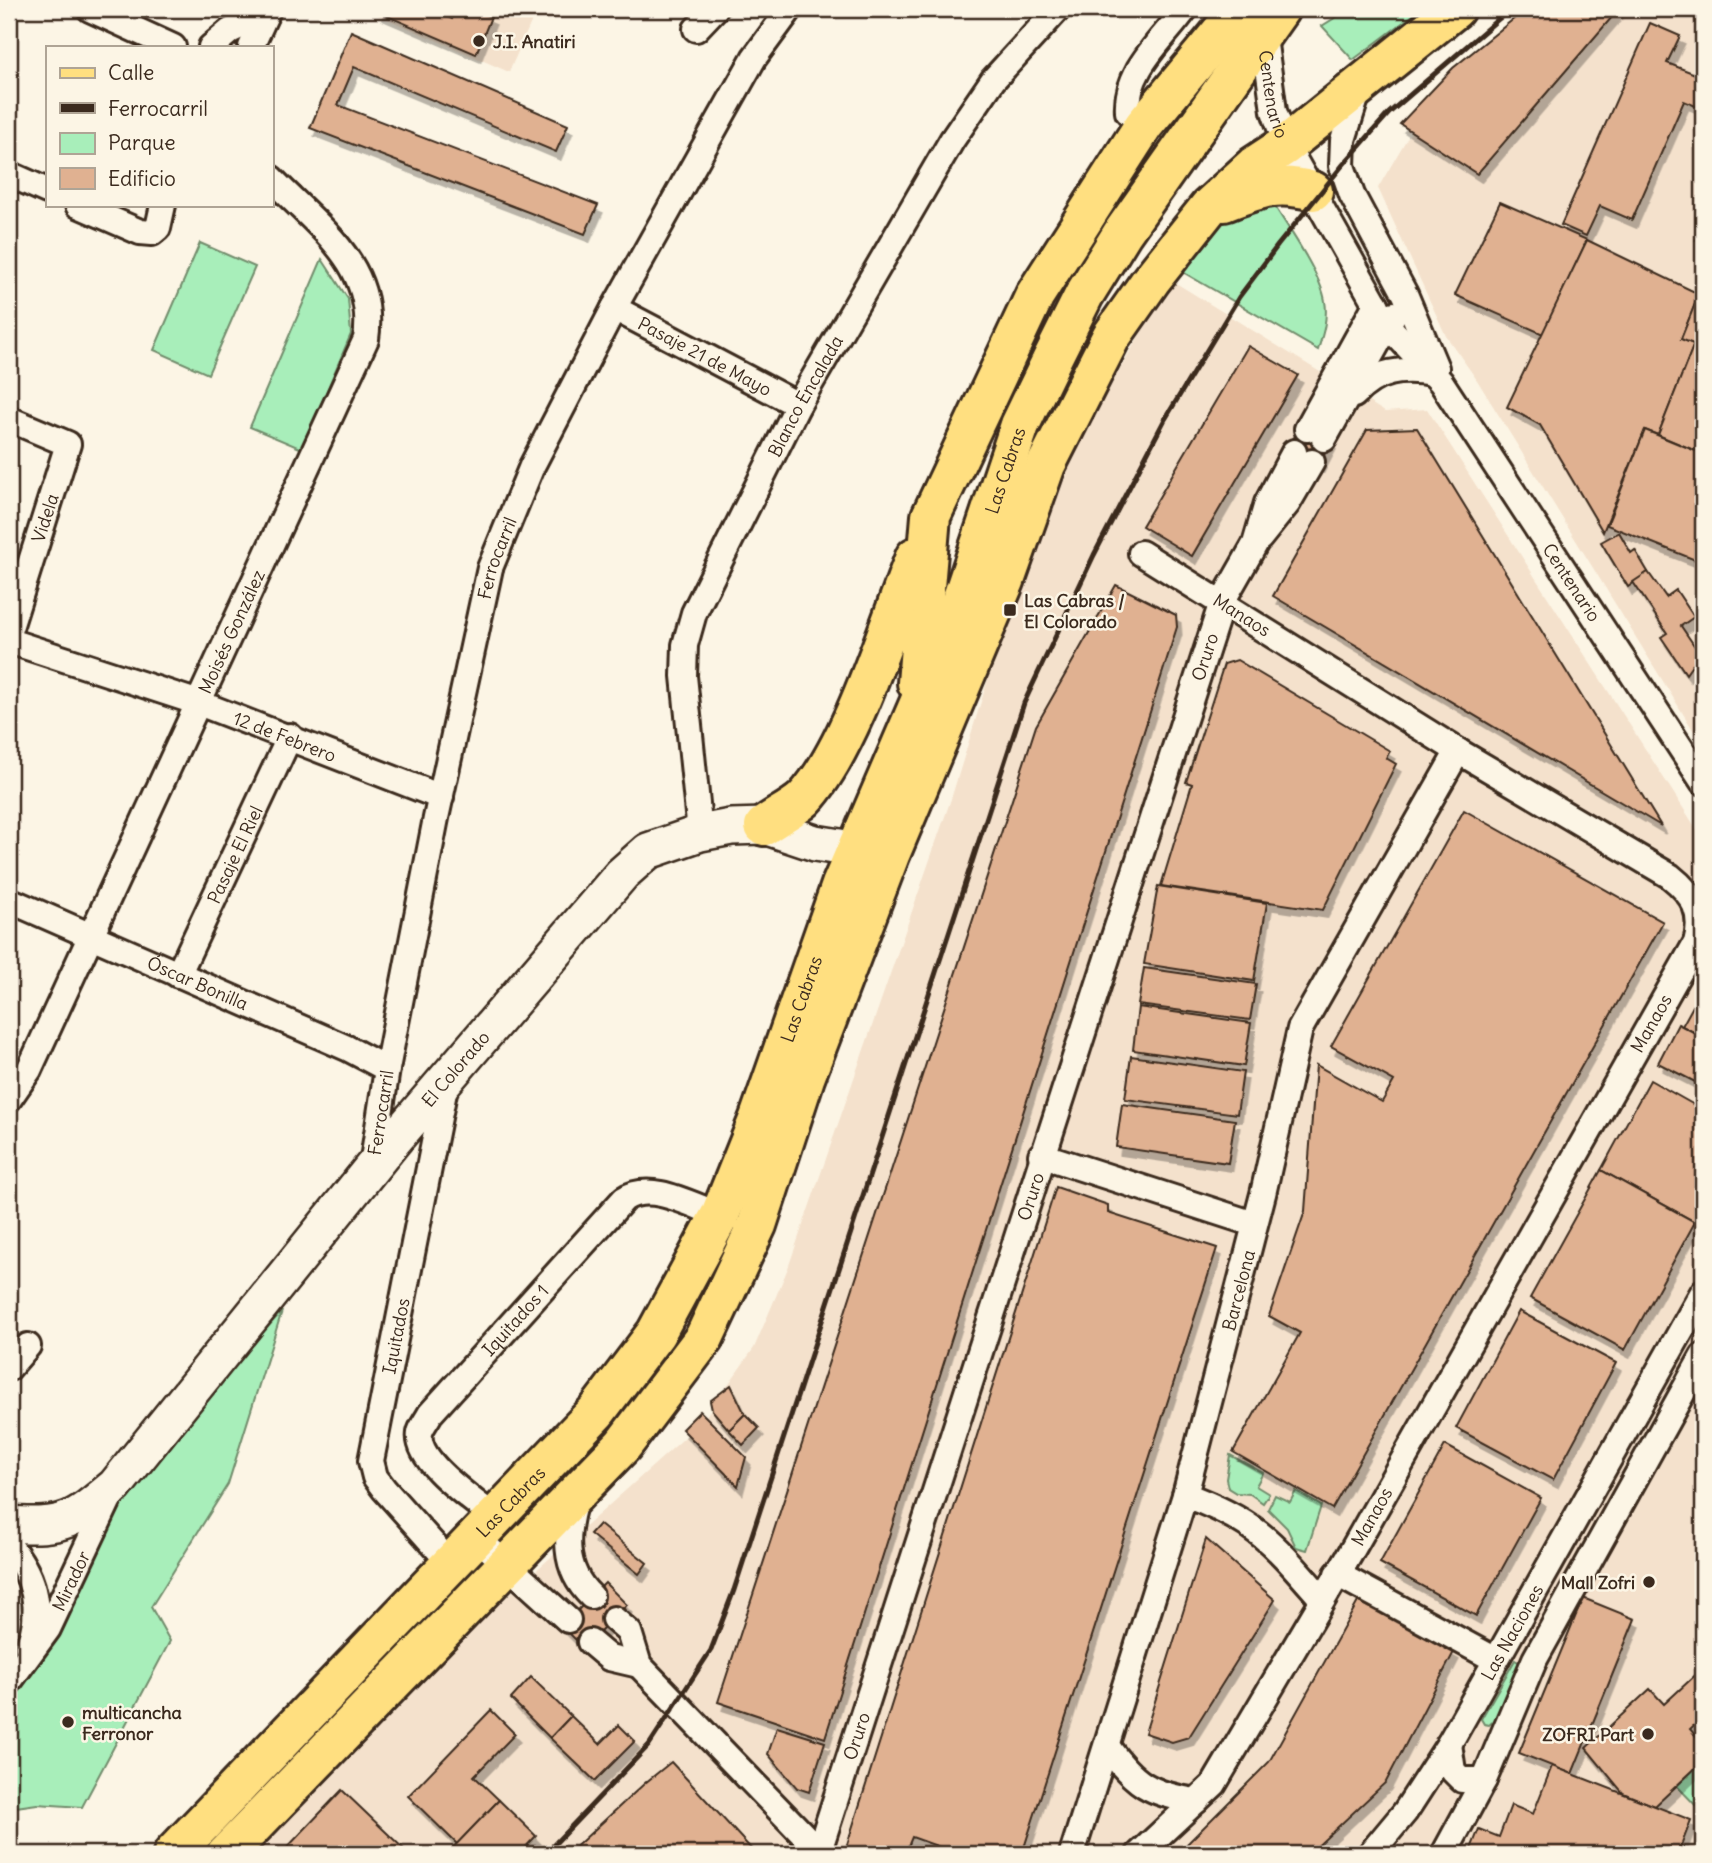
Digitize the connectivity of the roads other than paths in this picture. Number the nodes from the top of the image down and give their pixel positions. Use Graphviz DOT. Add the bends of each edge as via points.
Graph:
graph roads {
  1 [pos="90,9"];
  2 [pos="715,9"];
  3 [pos="790,9"];
  4 [pos="1058,9"];
  5 [pos="1185,9"];
  6 [pos="1455,9"];
  7 [pos="268,12"];
  8 [pos="1261,15"];
  9 [pos="696,29"];
  10 [pos="171,46"];
  11 [pos="212,46"];
  12 [pos="251,46"];
  13 [pos="1360,84"];
  14 [pos="1144,125"];
  15 [pos="1286,145"];
  16 [pos="9,174"];
  17 [pos="273,180"];
  18 [pos="46,191"];
  19 [pos="1313,191"];
  20 [pos="80,206"];
  21 [pos="163,206"];
  22 [pos="1209,207"];
  23 [pos="1405,294"];
  24 [pos="614,308"];
  25 [pos="1382,315"];
  26 [pos="1437,377"];
  27 [pos="798,405"];
  28 [pos="1340,411"];
  29 [pos="9,419"];
  30 [pos="1303,457"];
  31 [pos="931,516"];
  32 [pos="1141,553"];
  33 [pos="1222,602"];
  34 [pos="9,631"];
  35 [pos="9,641"];
  36 [pos="199,703"];
  37 [pos="914,713"];
  38 [pos="290,736"];
  39 [pos="1458,751"];
  40 [pos="1703,782"];
  41 [pos="441,797"];
  42 [pos="764,826"];
  43 [pos="700,833"];
  44 [pos="873,853"];
  45 [pos="9,900"];
  46 [pos="90,935"];
  47 [pos="178,975"];
  48 [pos="387,1069"];
  49 [pos="446,1081"];
  50 [pos="9,1099"];
  51 [pos="1041,1155"];
  52 [pos="371,1168"];
  53 [pos="720,1215"];
  54 [pos="1254,1224"];
  55 [pos="1703,1292"];
  56 [pos="28,1346"];
  57 [pos="1703,1356"];
  58 [pos="9,1368"];
  59 [pos="115,1486"];
  60 [pos="577,1493"];
  61 [pos="1185,1495"];
  62 [pos="9,1524"];
  63 [pos="474,1539"];
  64 [pos="9,1545"];
  65 [pos="507,1565"];
  66 [pos="1337,1574"];
  67 [pos="591,1596"];
  68 [pos="1322,1599"];
  69 [pos="614,1619"];
  70 [pos="568,1620"];
  71 [pos="590,1643"];
  72 [pos="1496,1660"];
  73 [pos="639,1665"];
  74 [pos="13,1677"];
  75 [pos="1449,1744"];
  76 [pos="1107,1746"];
  77 [pos="1485,1780"];
  78 [pos="1196,1801"];
  79 [pos="1380,1850"];
  80 [pos="819,1853"];
  81 [pos="173,1854"];
  82 [pos="226,1854"];
  83 [pos="1072,1854"];
  84 [pos="1139,1854"];
  85 [pos="1444,1854"];
  1 -- 10 [label="street"];
  2 -- 9 [label="street"];
  3 -- 24 [label="street, Ferrocarril" via="754,58"];
  4 -- 27 [label="street, Blanco Encalada" via="992,80 951,139"];
  5 -- 14 [label="street" via="1147,54 1127,98 1128,112"];
  6 -- 13 [label="main road, Las Cabras"];
  7 -- 11 [label="street"];
  7 -- 12 [label="street"];
  8 -- 14 [label="main road"];
  8 -- 15 [label="street, Centenario" via="1274,111"];
  8 -- 37 [label="main road, Las Cabras" via="1079,306 1020,425 954,622"];
  13 -- 15 [label="main road, Las Cabras"];
  13 -- 23 [label="street, Centenario" via="1342,140 1342,166 1352,195"];
  14 -- 31 [label="main road" via="1035,295"];
  15 -- 19 [label="street, Centenario"];
  15 -- 22 [label="main road, Las Cabras" via="1254,166"];
  16 -- 18 [label="street"];
  17 -- 36 [label="street, Moisés González" via="355,268 368,302 369,320 360,356"];
  19 -- 22 [label="main road" via="1290,185 1261,187"];
  19 -- 25 [label="street, Centenario"];
  20 -- 21 [label="street" via="152,233 158,228"];
  22 -- 44 [label="main road, Las Cabras" via="1111,337 1046,465 1006,581"];
  23 -- 25 [label="street"];
  23 -- 26 [label="street, Centenario"];
  24 -- 27 [label="street, Pasaje 21 de Mayo"];
  24 -- 41 [label="street, Ferrocarril" via="532,466 490,568"];
  25 -- 26 [label="street, Centenario"];
  25 -- 28 [label="street"];
  25 -- 28 [label="street" via="1315,434"];
  26 -- 28 [label="street" via="1406,369 1391,371 1367,382"];
  26 -- 40 [label="street, Centenario"];
  27 -- 43 [label="street, Blanco Encalada" via="694,613 685,645"];
  29 -- 34 [label="street, Videla" via="68,444"];
  30 -- 33 [label="street, Oruro" via="1267,503 1255,544"];
  31 -- 37 [label="main road"];
  31 -- 42 [label="main road" via="831,760 803,799"];
  32 -- 33 [label="street, Manaos"];
  33 -- 39 [label="street, Manaos"];
  33 -- 51 [label="street, Oruro"];
  35 -- 36 [label="street, 12 de Febrero"];
  36 -- 38 [label="street, 12 de Febrero"];
  36 -- 46 [label="street, Moisés González"];
  37 -- 44 [label="main road, Las Cabras"];
  38 -- 41 [label="street, 12 de Febrero"];
  38 -- 47 [label="street, Pasaje El Riel"];
  39 -- 54 [label="street, Barcelona" via="1300,1029"];
  39 -- 66 [label="street, Manaos" via="1670,876 1687,889 1699,911 1700,927 1696,943"];
  41 -- 48 [label="street, Ferrocarril"];
  42 -- 43 [label="street, El Colorado"];
  42 -- 44 [label="street, El Colorado" via="815,843"];
  43 -- 49 [label="street, El Colorado" via="648,851 622,874"];
  44 -- 53 [label="main road, Las Cabras"];
  44 -- 60 [label="main road, Las Cabras" via="757,1225 704,1338 623,1445"];
  45 -- 46 [label="street, Óscar Bonilla"];
  46 -- 47 [label="street, Óscar Bonilla"];
  46 -- 50 [label="street, Moisés González" via="29,1070"];
  47 -- 48 [label="street, Óscar Bonilla"];
  48 -- 52 [label="street, Ferrocarril"];
  49 -- 52 [label="street, El Colorado"];
  49 -- 63 [label="street, Iquitados" via="371,1461 384,1489"];
  51 -- 54 [label="street"];
  51 -- 80 [label="street, Oruro"];
  52 -- 59 [label="street, El Colorado"];
  53 -- 63 [label="main road, Las Cabras" via="648,1344 597,1411"];
  53 -- 63 [label="street, Iquitados 1" via="652,1192 636,1191 624,1199 430,1414 420,1433 421,1450"];
  54 -- 61 [label="street, Barcelona"];
  55 -- 72 [label="street, Las Naciones"];
  56 -- 58 [label="street"];
  57 -- 77 [label="street, Las Naciones" via="1535,1659"];
  59 -- 62 [label="street, El Colorado" via="76,1518 41,1526"];
  59 -- 74 [label="street, Mirador" via="48,1629"];
  60 -- 65 [label="main road, Las Cabras"];
  60 -- 67 [label="street" via="568,1532 569,1562"];
  61 -- 68 [label="street" via="1249,1523"];
  61 -- 76 [label="street, Barcelona"];
  63 -- 65 [label="street"];
  63 -- 81 [label="main road, Las Cabras"];
  64 -- 74 [label="street, Mirador" via="37,1593 35,1632"];
  65 -- 70 [label="street"];
  65 -- 82 [label="main road, Las Cabras"];
  66 -- 68 [label="street, Manaos"];
  66 -- 72 [label="street"];
  68 -- 78 [label="street, Manaos" via="1214,1784"];
  69 -- 73 [label="street" via="629,1632"];
  71 -- 73 [label="street" via="616,1661"];
  72 -- 75 [label="street, Las Naciones"];
  73 -- 80 [label="street"];
  75 -- 77 [label="street" via="1453,1771 1462,1780"];
  75 -- 79 [label="street, Las Naciones"];
  76 -- 78 [label="street" via="1142,1787"];
  76 -- 83 [label="street, Barcelona"];
  77 -- 85 [label="street, Las Naciones"];
  78 -- 84 [label="street, Manaos"];
}
